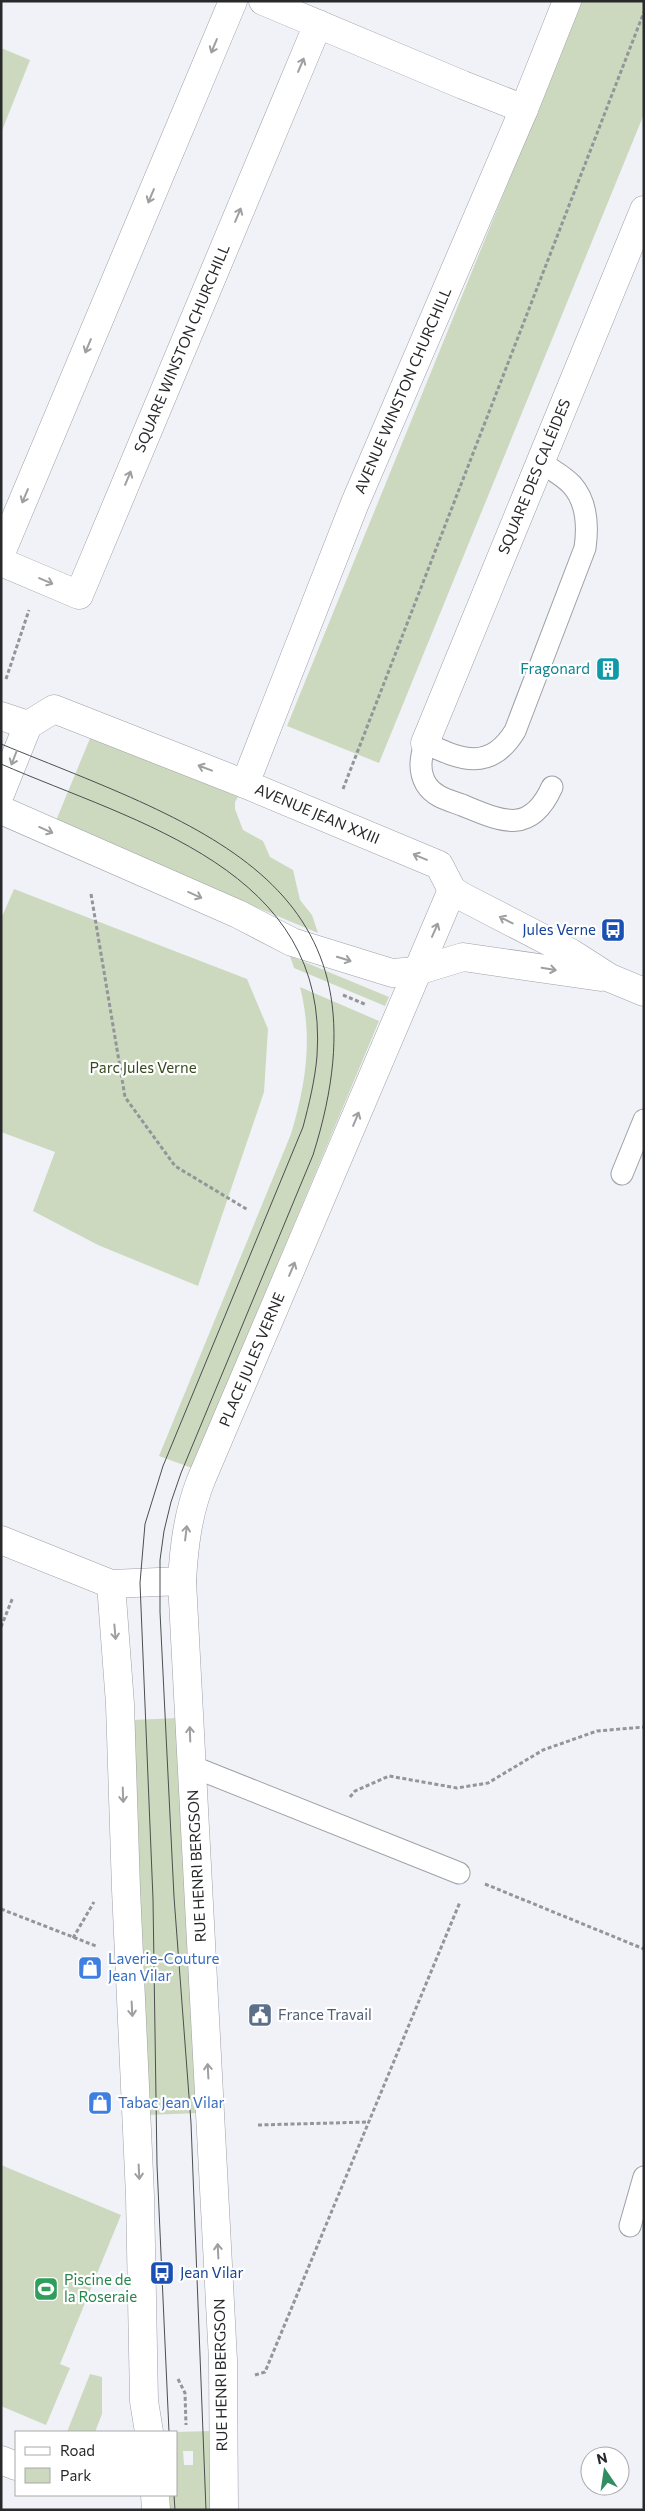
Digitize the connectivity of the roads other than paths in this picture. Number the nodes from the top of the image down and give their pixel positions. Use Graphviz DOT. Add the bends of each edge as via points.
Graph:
graph roads {
  1 [pos="233,1"];
  2 [pos="263,1"];
  3 [pos="567,1"];
  4 [pos="318,24"];
  5 [pos="524,108"];
  6 [pos="644,210"];
  7 [pos="540,462"];
  8 [pos="1,553"];
  9 [pos="1,562"];
  10 [pos="1,716"];
  11 [pos="28,725"];
  12 [pos="425,743"];
  13 [pos="245,784"];
  14 [pos="552,787"];
  15 [pos="1,792"];
  16 [pos="1,810"];
  17 [pos="452,890"];
  18 [pos="417,971"];
  19 [pos="610,978"];
  20 [pos="644,992"];
  21 [pos="644,1120"];
  22 [pos="622,1174"];
  23 [pos="1,1540"];
  24 [pos="182,1581"];
  25 [pos="111,1584"];
  26 [pos="191,1766"];
  27 [pos="465,1875"];
  28 [pos="644,2177"];
  29 [pos="630,2226"];
  30 [pos="149,2431"];
  31 [pos="1,2460"];
  32 [pos="15,2466"];
  33 [pos="155,2496"];
  34 [pos="156,2510"];
  35 [pos="224,2510"];
  1 -- 8 [label="street, one-way"];
  2 -- 4 [label="street"];
  3 -- 5 [label="street, AVENUE WINSTON CHURCHILL"];
  4 -- 5 [label="street"];
  9 -- 4 [label="street, SQUARE WINSTON CHURCHILL, one-way" via="79,595"];
  5 -- 13 [label="street, AVENUE WINSTON CHURCHILL" via="355,503"];
  6 -- 7 [label="street, SQUARE DES CALÉIDES"];
  7 -- 12 [label="street, SQUARE DES CALÉIDES"];
  7 -- 12 [label="lane" via="572,484 583,507 587,532 585,548 515,731 508,743 484,758 469,760 452,756"];
  10 -- 11 [label="street"];
  13 -- 11 [label="street, AVENUE JEAN XXIII, one-way" via="54,709"];
  11 -- 15 [label="street, one-way"];
  12 -- 14 [label="lane" via="420,759 421,771 435,795 501,821 516,821 529,816 541,807"];
  17 -- 13 [label="street, AVENUE JEAN XXIII, one-way" via="439,865"];
  16 -- 18 [label="street, one-way" via="238,914 292,942 392,973"];
  18 -- 17 [label="street, PLACE JULES VERNE, one-way"];
  19 -- 17 [label="street, one-way" via="571,953"];
  18 -- 19 [label="street, one-way" via="463,957"];
  24 -- 18 [label="street, PLACE JULES VERNE, one-way" via="192,1503"];
  19 -- 20 [label="street"];
  21 -- 22 [label="lane"];
  23 -- 25 [label="street"];
  24 -- 25 [label="street"];
  26 -- 24 [label="street, RUE HENRI BERGSON, one-way"];
  25 -- 30 [label="street, one-way" via="120,1704 140,2196 144,2401"];
  26 -- 27 [label="lane"];
  35 -- 26 [label="street, RUE HENRI BERGSON, one-way" via="223,2360"];
  28 -- 29 [label="lane"];
  31 -- 32 [label="street"];
  33 -- 34 [label="street"];
}
